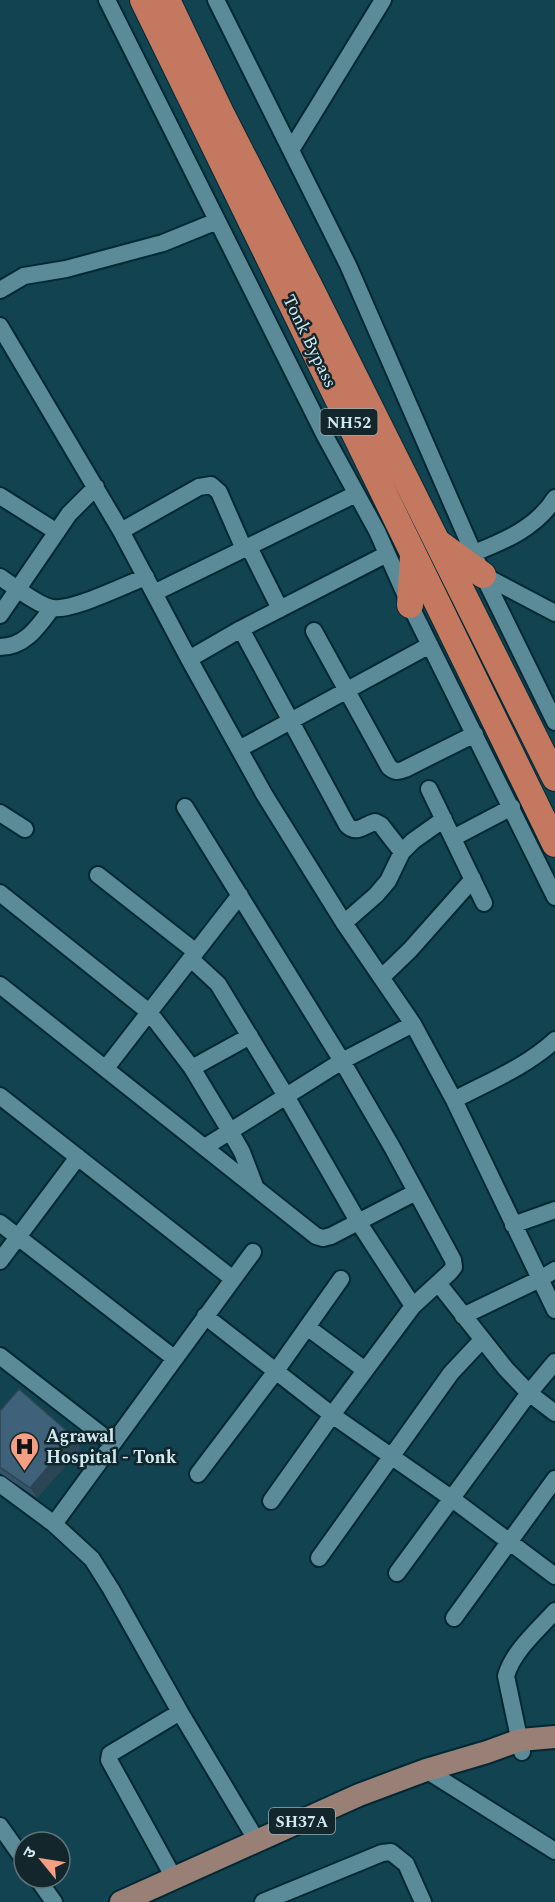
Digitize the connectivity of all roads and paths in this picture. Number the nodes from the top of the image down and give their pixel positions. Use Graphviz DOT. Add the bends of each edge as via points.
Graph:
graph roads {
  1 [pos="107,0"];
  2 [pos="143,0"];
  3 [pos="167,0"];
  4 [pos="216,0"];
  5 [pos="383,0"];
  6 [pos="291,150"];
  7 [pos="217,221"];
  8 [pos="0,290"];
  9 [pos="0,326"];
  10 [pos="96,487"];
  11 [pos="356,494"];
  12 [pos="0,496"];
  13 [pos="555,498"];
  14 [pos="122,531"];
  15 [pos="57,532"];
  16 [pos="436,541"];
  17 [pos="247,548"];
  18 [pos="413,553"];
  19 [pos="387,554"];
  20 [pos="479,564"];
  21 [pos="0,577"];
  22 [pos="146,577"];
  23 [pos="17,588"];
  24 [pos="154,593"];
  25 [pos="410,605"];
  26 [pos="52,608"];
  27 [pos="280,609"];
  28 [pos="555,613"];
  29 [pos="0,615"];
  30 [pos="241,629"];
  31 [pos="314,631"];
  32 [pos="429,645"];
  33 [pos="0,648"];
  34 [pos="189,659"];
  35 [pos="346,690"];
  36 [pos="291,720"];
  37 [pos="555,722"];
  38 [pos="474,734"];
  39 [pos="239,749"];
  40 [pos="555,778"];
  41 [pos="429,789"];
  42 [pos="185,807"];
  43 [pos="512,807"];
  44 [pos="0,813"];
  45 [pos="444,819"];
  46 [pos="25,829"];
  47 [pos="453,838"];
  48 [pos="555,844"];
  49 [pos="402,852"];
  50 [pos="98,875"];
  51 [pos="473,879"];
  52 [pos="0,893"];
  53 [pos="240,896"];
  54 [pos="555,897"];
  55 [pos="484,903"];
  56 [pos="344,923"];
  57 [pos="194,955"];
  58 [pos="382,977"];
  59 [pos="0,985"];
  60 [pos="149,1012"];
  61 [pos="413,1024"];
  62 [pos="250,1036"];
  63 [pos="555,1040"];
  64 [pos="342,1061"];
  65 [pos="106,1068"];
  66 [pos="192,1068"];
  67 [pos="0,1096"];
  68 [pos="286,1096"];
  69 [pos="454,1100"];
  70 [pos="230,1131"];
  71 [pos="205,1147"];
  72 [pos="78,1157"];
  73 [pos="255,1186"];
  74 [pos="416,1192"];
  75 [pos="555,1210"];
  76 [pos="359,1222"];
  77 [pos="0,1223"];
  78 [pos="513,1225"];
  79 [pos="18,1237"];
  80 [pos="253,1252"];
  81 [pos="0,1261"];
  82 [pos="555,1270"];
  83 [pos="233,1279"];
  84 [pos="341,1279"];
  85 [pos="540,1280"];
  86 [pos="438,1283"];
  87 [pos="413,1306"];
  88 [pos="555,1310"];
  89 [pos="205,1316"];
  90 [pos="463,1316"];
  91 [pos="307,1327"];
  92 [pos="482,1340"];
  93 [pos="0,1356"];
  94 [pos="174,1358"];
  95 [pos="555,1362"];
  96 [pos="365,1370"];
  97 [pos="276,1371"];
  98 [pos="529,1393"];
  99 [pos="555,1413"];
  100 [pos="332,1415"];
  101 [pos="112,1443"];
  102 [pos="391,1456"];
  103 [pos="198,1474"];
  104 [pos="555,1479"];
  105 [pos="0,1484"];
  106 [pos="451,1498"];
  107 [pos="271,1501"];
  108 [pos="54,1524"];
  109 [pos="509,1542"];
  110 [pos="320,1558"];
  111 [pos="397,1573"];
  112 [pos="555,1576"];
  113 [pos="555,1611"];
  114 [pos="454,1618"];
  115 [pos="180,1712"];
  116 [pos="555,1737"];
  117 [pos="521,1746"];
  118 [pos="555,1751"];
  119 [pos="426,1770"];
  120 [pos="0,1826"];
  121 [pos="257,1841"];
  122 [pos="12,1843"];
  123 [pos="555,1851"];
  124 [pos="174,1878"];
  125 [pos="121,1902"];
  126 [pos="263,1902"];
  127 [pos="423,1902"];
  1 -- 7 [label="street"];
  2 -- 18 [label="highway, Tonk Bypass / NH52"];
  3 -- 16 [label="highway, NH52"];
  4 -- 6 [label="street"];
  5 -- 6 [label="street"];
  6 -- 20 [label="street" via="348,265"];
  7 -- 8 [label="street" via="164,243 24,276"];
  7 -- 11 [label="street"];
  9 -- 10 [label="street"];
  10 -- 14 [label="street"];
  10 -- 15 [label="street"];
  11 -- 17 [label="street"];
  11 -- 19 [label="street"];
  12 -- 15 [label="street"];
  13 -- 20 [label="street" via="532,523"];
  14 -- 17 [label="street" via="199,487 211,485 219,492"];
  14 -- 22 [label="street"];
  15 -- 23 [label="street"];
  16 -- 20 [label="highway"];
  16 -- 40 [label="highway, NH52"];
  17 -- 24 [label="street"];
  17 -- 27 [label="street"];
  18 -- 25 [label="highway"];
  18 -- 48 [label="highway, Tonk Bypass / NH52"];
  19 -- 25 [label="street"];
  19 -- 27 [label="street"];
  20 -- 28 [label="street"];
  20 -- 37 [label="street"];
  21 -- 23 [label="street"];
  22 -- 24 [label="street"];
  22 -- 26 [label="street" via="71,607"];
  23 -- 26 [label="street"];
  23 -- 29 [label="street"];
  24 -- 34 [label="street"];
  25 -- 32 [label="street"];
  26 -- 33 [label="street" via="23,641"];
  27 -- 30 [label="street"];
  30 -- 34 [label="street"];
  30 -- 36 [label="street"];
  31 -- 35 [label="street"];
  32 -- 35 [label="street"];
  32 -- 38 [label="street"];
  34 -- 39 [label="street"];
  35 -- 36 [label="street"];
  35 -- 38 [label="street" via="393,771 405,769"];
  36 -- 39 [label="street"];
  36 -- 49 [label="street" via="351,830 375,822"];
  38 -- 43 [label="street"];
  39 -- 56 [label="street"];
  41 -- 45 [label="street"];
  42 -- 53 [label="street"];
  43 -- 47 [label="street"];
  43 -- 54 [label="street"];
  44 -- 46 [label="street"];
  45 -- 47 [label="street"];
  45 -- 49 [label="street"];
  47 -- 51 [label="street"];
  49 -- 56 [label="street" via="388,881"];
  50 -- 57 [label="street"];
  51 -- 55 [label="street"];
  51 -- 58 [label="street"];
  52 -- 60 [label="street"];
  53 -- 57 [label="street"];
  53 -- 64 [label="street"];
  56 -- 58 [label="street"];
  57 -- 60 [label="street"];
  57 -- 62 [label="street" via="218,984"];
  58 -- 61 [label="street"];
  59 -- 65 [label="street"];
  60 -- 65 [label="street"];
  60 -- 66 [label="street"];
  61 -- 64 [label="street"];
  61 -- 69 [label="street"];
  62 -- 66 [label="street"];
  62 -- 68 [label="street"];
  63 -- 69 [label="street" via="524,1063"];
  64 -- 68 [label="street"];
  64 -- 74 [label="street"];
  65 -- 71 [label="street"];
  66 -- 70 [label="street"];
  67 -- 72 [label="street"];
  68 -- 70 [label="street"];
  68 -- 76 [label="street"];
  69 -- 78 [label="street"];
  70 -- 71 [label="street"];
  70 -- 73 [label="street"];
  71 -- 73 [label="street"];
  72 -- 79 [label="street"];
  72 -- 83 [label="street"];
  73 -- 76 [label="street" via="316,1236 331,1236"];
  74 -- 76 [label="street"];
  74 -- 86 [label="street" via="453,1260 454,1267"];
  75 -- 78 [label="street"];
  76 -- 87 [label="street"];
  77 -- 79 [label="street"];
  78 -- 85 [label="street"];
  79 -- 81 [label="street"];
  79 -- 94 [label="street"];
  80 -- 83 [label="street"];
  82 -- 85 [label="street"];
  83 -- 89 [label="street"];
  84 -- 91 [label="street"];
  85 -- 88 [label="street"];
  85 -- 90 [label="street"];
  86 -- 87 [label="street"];
  86 -- 90 [label="street"];
  87 -- 96 [label="street"];
  89 -- 94 [label="street"];
  89 -- 97 [label="street"];
  90 -- 92 [label="street"];
  91 -- 96 [label="street"];
  91 -- 97 [label="street"];
  92 -- 98 [label="street"];
  92 -- 102 [label="street" via="451,1373"];
  93 -- 101 [label="street"];
  94 -- 101 [label="street"];
  95 -- 98 [label="street"];
  96 -- 100 [label="street"];
  97 -- 100 [label="street"];
  97 -- 103 [label="street"];
  98 -- 99 [label="street"];
  98 -- 106 [label="street"];
  100 -- 102 [label="street"];
  100 -- 107 [label="street"];
  101 -- 108 [label="street"];
  102 -- 106 [label="street"];
  102 -- 110 [label="street"];
  104 -- 109 [label="street"];
  105 -- 108 [label="street"];
  106 -- 109 [label="street"];
  106 -- 111 [label="street"];
  108 -- 115 [label="street" via="92,1559"];
  109 -- 112 [label="street"];
  109 -- 114 [label="street"];
  113 -- 117 [label="street" via="516,1655 506,1676"];
  115 -- 121 [label="street"];
  115 -- 124 [label="street" via="110,1754 109,1760"];
  116 -- 117 [label="main road, SH37A"];
  117 -- 118 [label="main road, SH37A"];
  117 -- 119 [label="main road, SH37A"];
  119 -- 121 [label="main road, SH37A"];
  119 -- 123 [label="street"];
  120 -- 122 [label="street"];
  121 -- 124 [label="main road, SH37A"];
  124 -- 125 [label="main road, SH37A"];
  126 -- 127 [label="street" via="391,1852 406,1864"];
}
